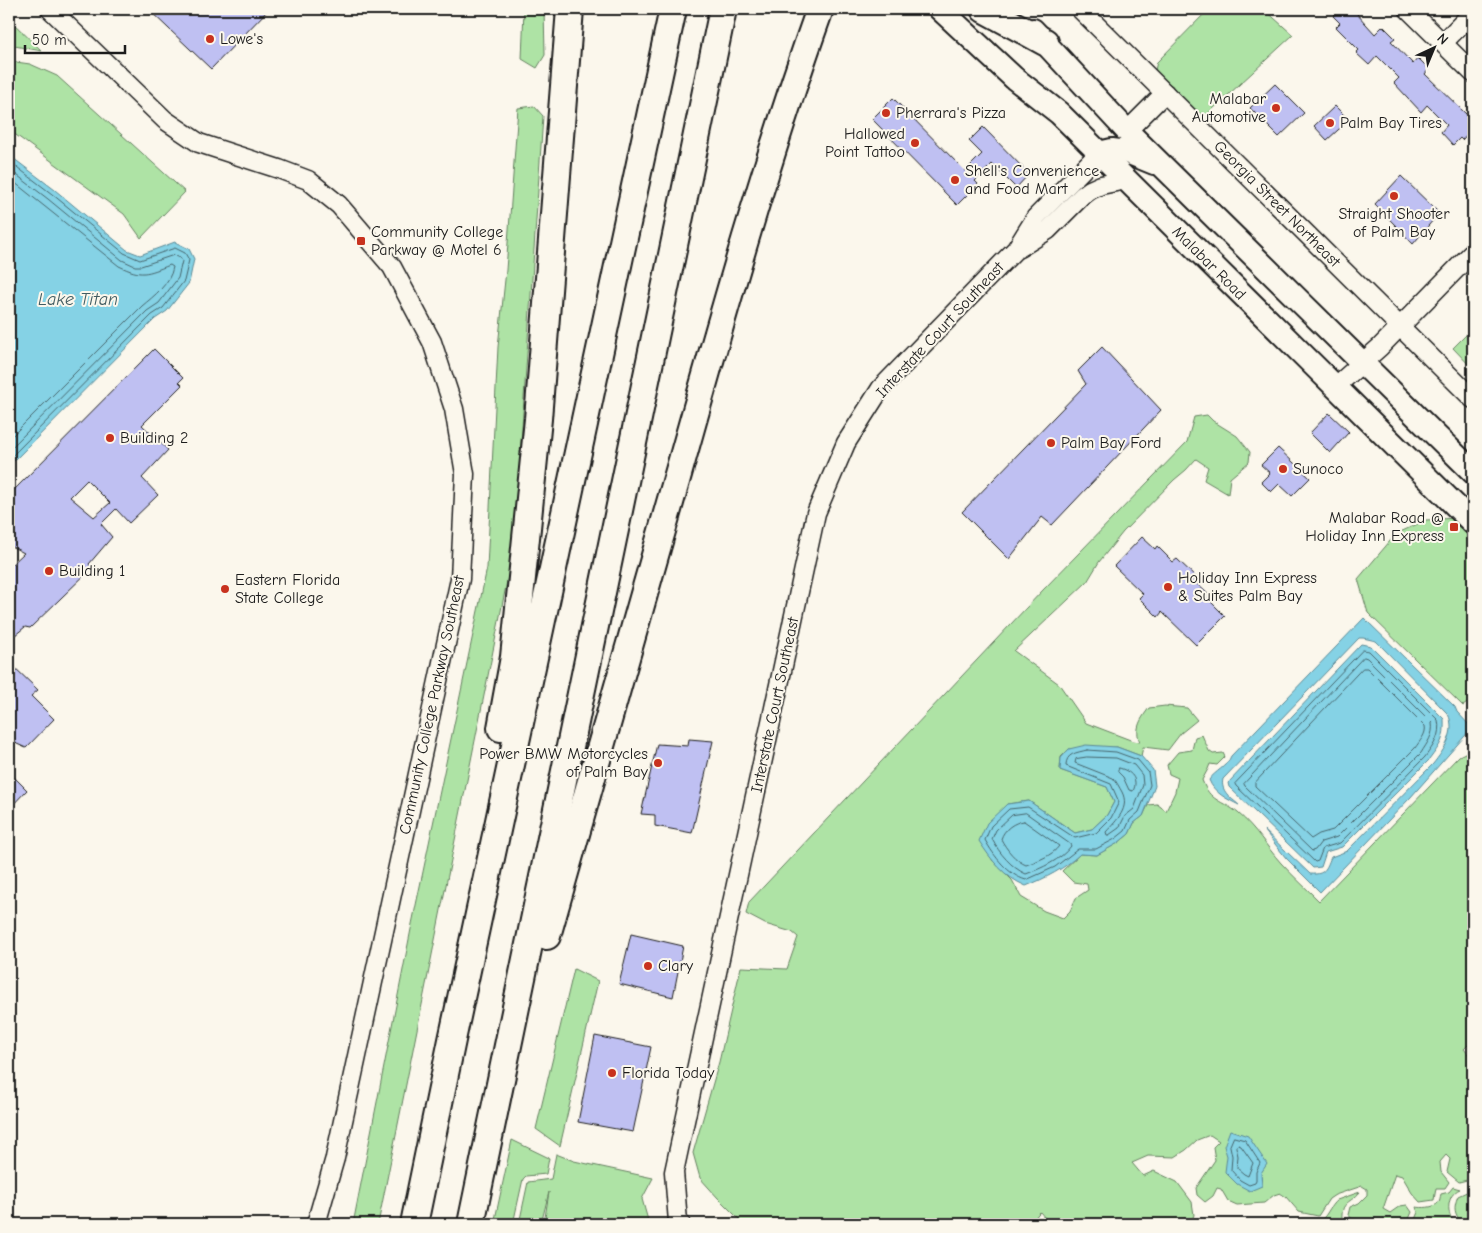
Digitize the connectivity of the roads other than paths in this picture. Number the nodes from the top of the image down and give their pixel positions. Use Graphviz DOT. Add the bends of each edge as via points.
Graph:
graph roads {
  1 [pos="50,9"];
  2 [pos="570,9"];
  3 [pos="673,9"];
  4 [pos="723,9"];
  5 [pos="820,9"];
  6 [pos="940,9"];
  7 [pos="984,9"];
  8 [pos="1011,9"];
  9 [pos="1080,9"];
  10 [pos="1408,9"];
  11 [pos="1473,12"];
  12 [pos="1045,42"];
  13 [pos="1443,43"];
  14 [pos="1473,73"];
  15 [pos="1166,93"];
  16 [pos="1127,131"];
  17 [pos="1099,153"];
  18 [pos="1164,167"];
  19 [pos="1126,180"];
  20 [pos="1016,249"];
  21 [pos="1473,252"];
  22 [pos="1400,326"];
  23 [pos="1362,363"];
  24 [pos="1335,387"];
  25 [pos="1473,400"];
  26 [pos="1473,472"];
  27 [pos="1473,523"];
  28 [pos="511,1033"];
  29 [pos="452,1040"];
  30 [pos="316,1224"];
  31 [pos="414,1224"];
  32 [pos="471,1224"];
  33 [pos="681,1224"];
  1 -- 30 [label="street, Community College Parkway Southeast" via="181,132 199,143 308,180 339,205 392,267 432,342 454,409 465,474 460,579 335,1158"];
  2 -- 29 [label="highway" via="539,409 514,657 456,967"];
  3 -- 29 [label="highway"];
  4 -- 28 [label="highway"];
  5 -- 28 [label="highway" via="729,291 539,961"];
  6 -- 17 [label="main road, Malabar Road"];
  7 -- 12 [label="highway"];
  8 -- 12 [label="main road"];
  9 -- 15 [label="street, Georgia Street Northeast"];
  10 -- 13 [label="street"];
  11 -- 13 [label="street"];
  12 -- 16 [label="main road"];
  13 -- 14 [label="street"];
  15 -- 16 [label="street"];
  15 -- 22 [label="street, Georgia Street Northeast"];
  16 -- 18 [label="main road"];
  17 -- 18 [label="main road" via="1112,150 1127,152"];
  17 -- 19 [label="main road, Malabar Road"];
  17 -- 20 [label="street, Interstate Court Southeast" via="1036,217"];
  18 -- 23 [label="main road"];
  19 -- 20 [label="street, Interstate Court Southeast" via="1090,190 1048,230"];
  19 -- 24 [label="main road, Malabar Road"];
  20 -- 33 [label="street, Interstate Court Southeast" via="881,388 846,443 816,513 674,1172 678,1222"];
  21 -- 22 [label="street"];
  22 -- 23 [label="street"];
  22 -- 25 [label="street, Georgia Street Northeast"];
  23 -- 24 [label="street"];
  23 -- 26 [label="main road"];
  24 -- 27 [label="main road, Malabar Road"];
  28 -- 32 [label="highway"];
  29 -- 31 [label="highway"];
}
